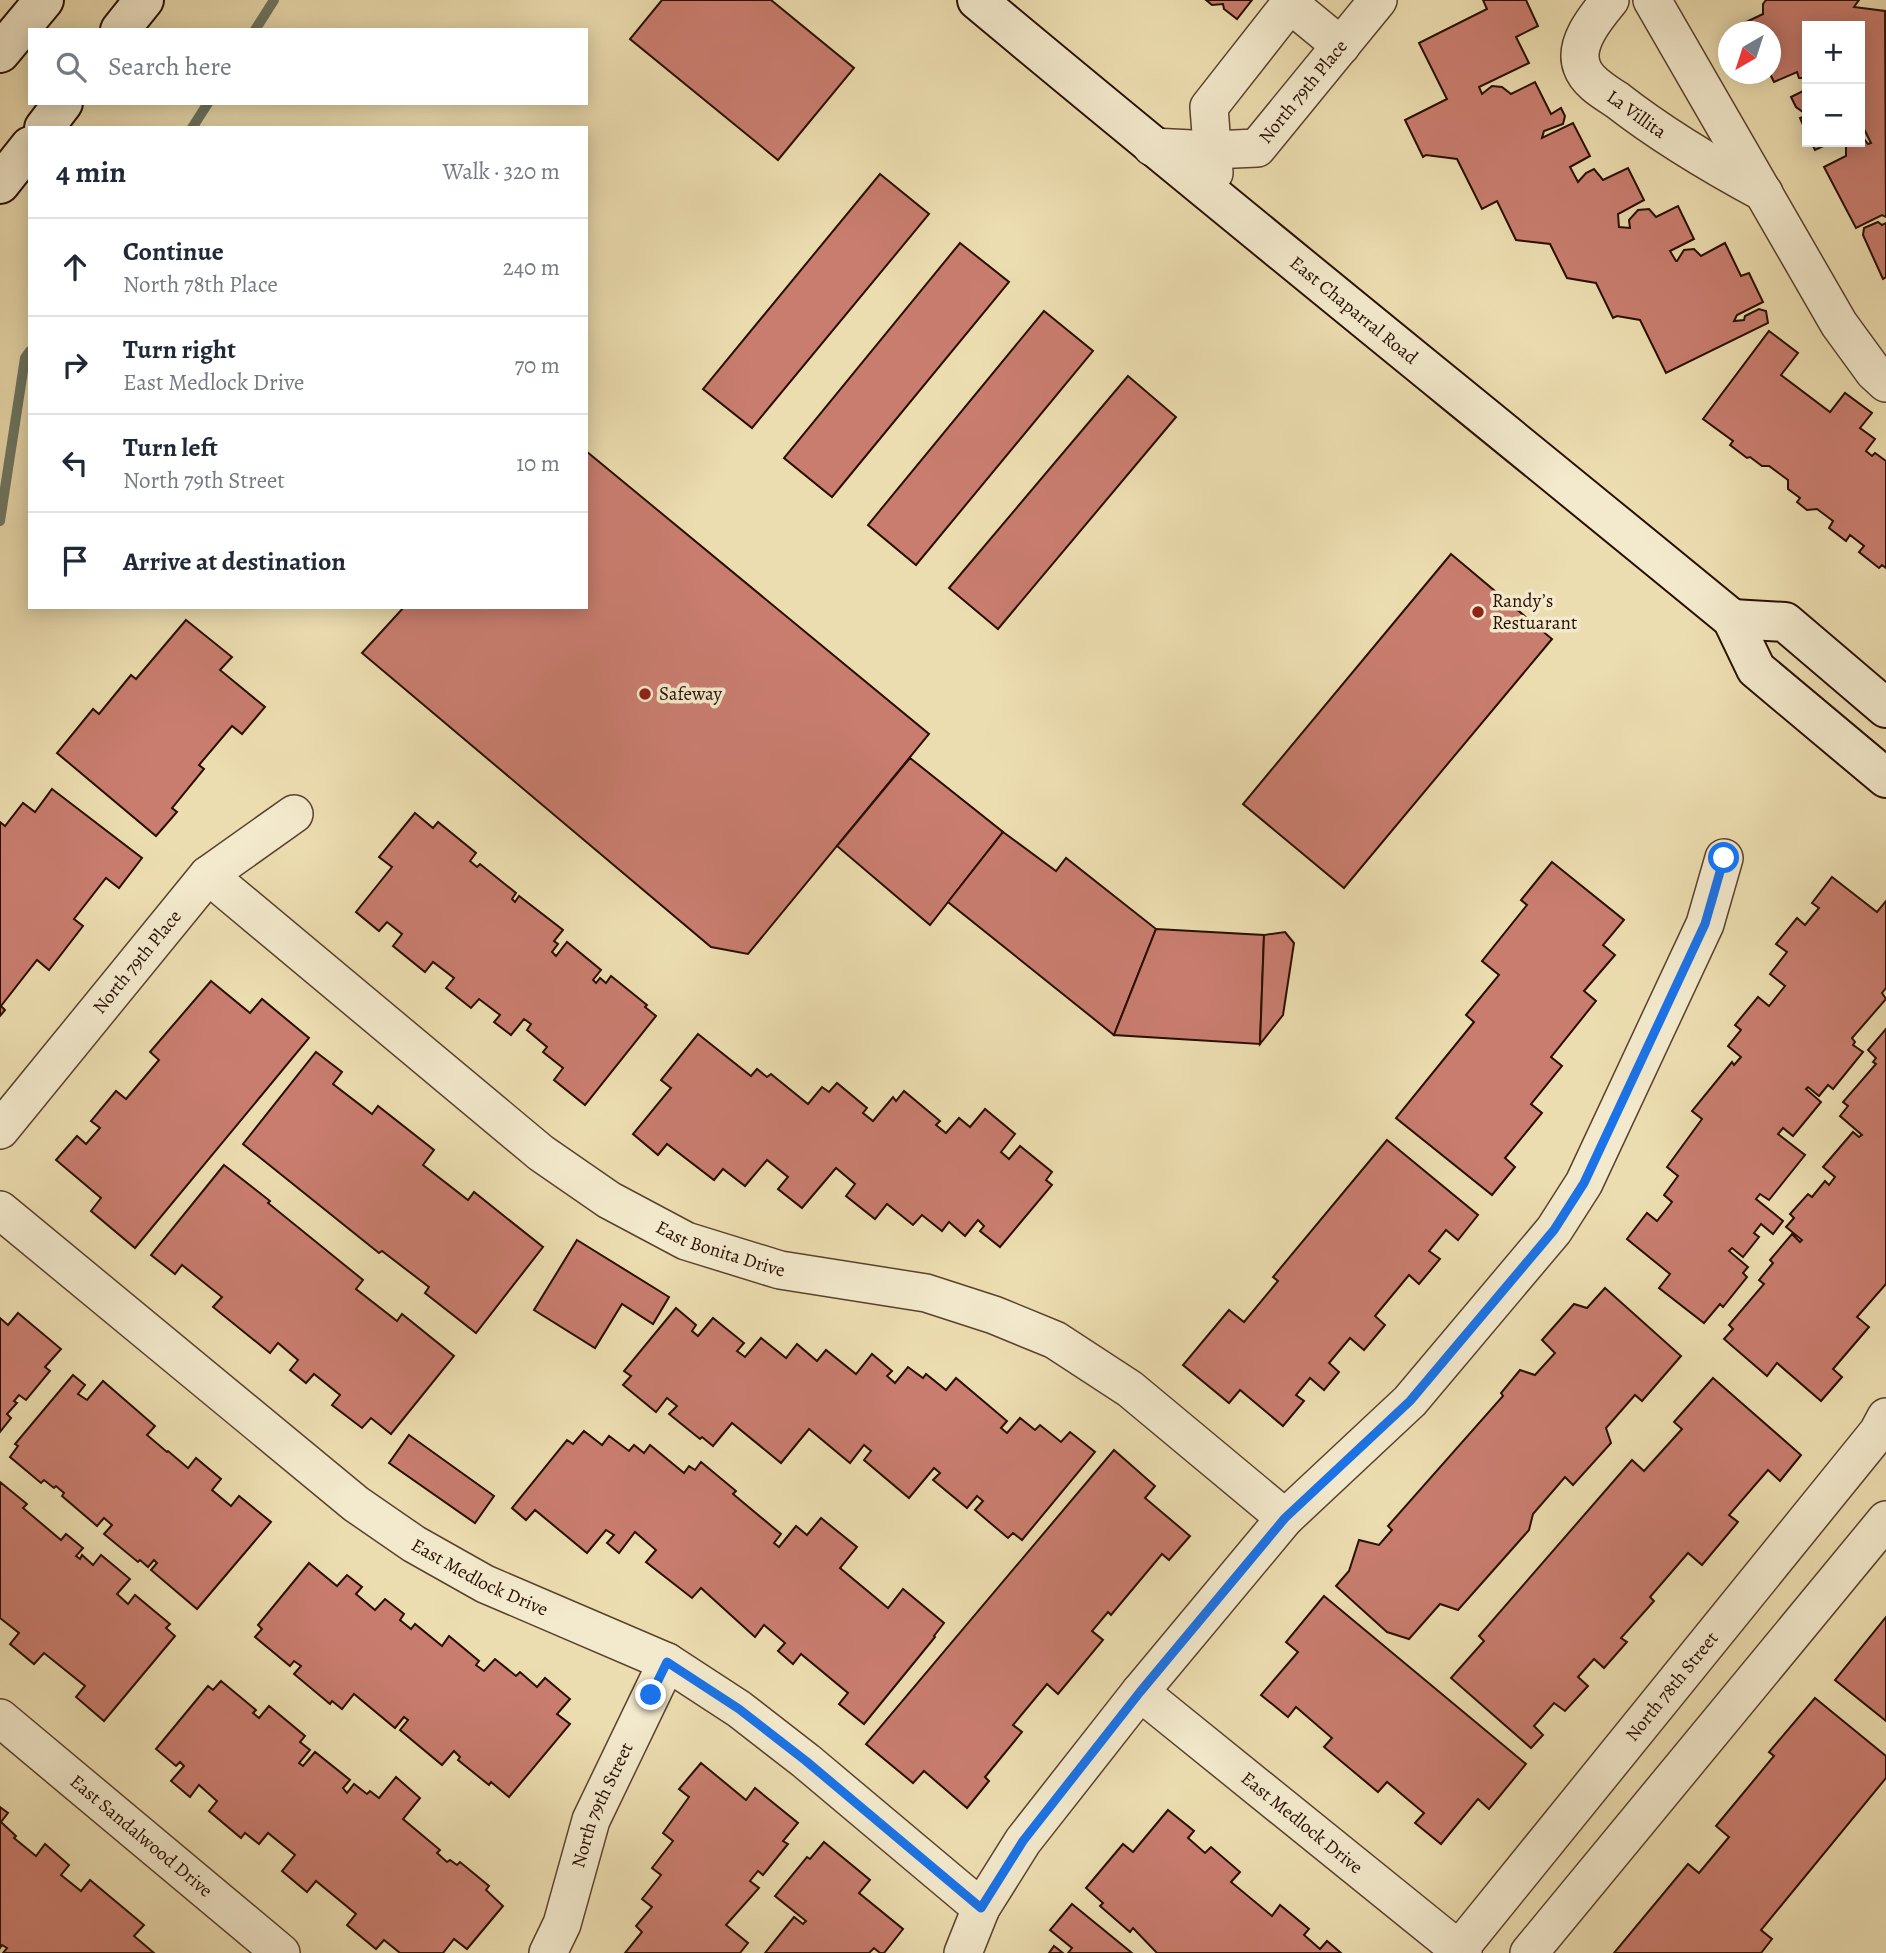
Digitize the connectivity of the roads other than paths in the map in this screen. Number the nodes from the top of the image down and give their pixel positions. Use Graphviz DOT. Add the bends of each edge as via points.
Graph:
graph roads {
  1 [pos="44,0"];
  2 [pos="144,0"];
  3 [pos="977,0"];
  4 [pos="1378,0"];
  5 [pos="1609,0"];
  6 [pos="1652,0"];
  7 [pos="1292,2"];
  8 [pos="122,28"];
  9 [pos="1341,46"];
  10 [pos="0,53"];
  11 [pos="61,105"];
  12 [pos="46,126"];
  13 [pos="1152,147"];
  14 [pos="28,149"];
  15 [pos="1212,150"];
  16 [pos="0,184"];
  17 [pos="1764,193"];
  18 [pos="1217,200"];
  19 [pos="1886,383"];
  20 [pos="1732,619"];
  21 [pos="1886,708"];
  22 [pos="1886,778"];
  23 [pos="294,814"];
  24 [pos="1724,858"];
  25 [pos="208,876"];
  26 [pos="0,1130"];
  27 [pos="0,1210"];
  28 [pos="1886,1417"];
  29 [pos="1285,1518"];
  30 [pos="1886,1520"];
  31 [pos="667,1662"];
  32 [pos="1140,1692"];
  33 [pos="0,1718"];
  34 [pos="981,1908"];
  35 [pos="1459,1952"];
  36 [pos="281,1953"];
  37 [pos="548,1953"];
  38 [pos="963,1953"];
  39 [pos="1529,1953"];
  1 -- 10 [label="main road"];
  2 -- 8 [label="main road"];
  3 -- 13 [label="main road, East Chaparral Road"];
  4 -- 9 [label="street, North 79th Place"];
  5 -- 17 [label="street, La Villita" via="1580,46 1582,67 1593,83 1654,128"];
  6 -- 17 [label="street"];
  7 -- 9 [label="street"];
  7 -- 15 [label="street" via="1209,107"];
  9 -- 15 [label="street, North 79th Place" via="1257,148"];
  11 -- 12 [label="main road"];
  13 -- 15 [label="street, North 79th Place"];
  13 -- 18 [label="main road, East Chaparral Road"];
  14 -- 16 [label="main road"];
  15 -- 18 [label="street"];
  17 -- 19 [label="street" via="1839,324"];
  18 -- 20 [label="main road, East Chaparral Road"];
  20 -- 21 [label="main road" via="1785,622"];
  20 -- 22 [label="main road, East Chaparral Road" via="1756,669"];
  23 -- 25 [label="street, North 79th Place"];
  24 -- 29 [label="street" via="1705,924 1584,1183 1554,1230 1410,1401"];
  25 -- 26 [label="street, North 79th Place"];
  25 -- 29 [label="street, East Bonita Drive" via="541,1153 609,1200 686,1241 780,1270 926,1293 1055,1340 1130,1389"];
  27 -- 31 [label="street, East Medlock Drive" via="356,1504 414,1544 485,1584"];
  28 -- 35 [label="street, North 78th Street"];
  29 -- 32 [label="street"];
  30 -- 39 [label="street"];
  31 -- 34 [label="street, East Medlock Drive" via="758,1724"];
  31 -- 37 [label="street, North 79th Street" via="591,1820 562,1924"];
  32 -- 34 [label="street" via="1023,1841"];
  32 -- 35 [label="street, East Medlock Drive"];
  33 -- 36 [label="street, East Sandalwood Drive"];
  34 -- 38 [label="street"];
}
